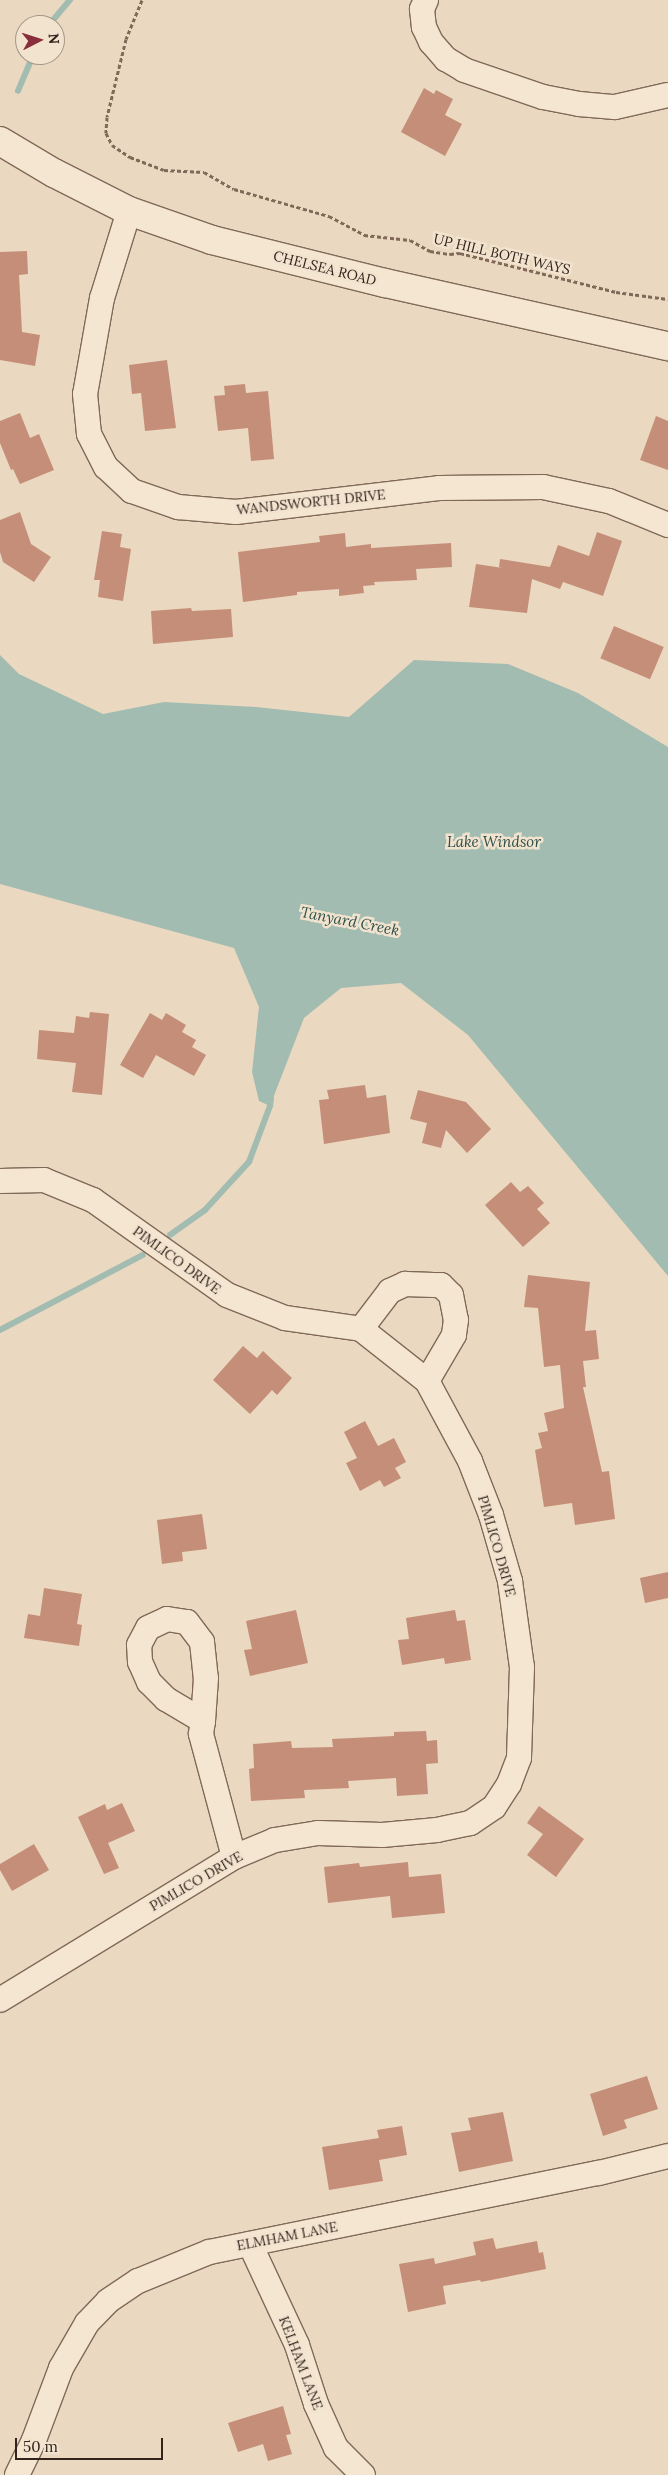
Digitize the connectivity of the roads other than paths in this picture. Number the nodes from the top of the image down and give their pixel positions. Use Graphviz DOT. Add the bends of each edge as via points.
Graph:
graph roads {
  1 [pos="426,0"];
  2 [pos="668,95"];
  3 [pos="0,142"];
  4 [pos="129,211"];
  5 [pos="668,346"];
  6 [pos="668,525"];
  7 [pos="0,1181"];
  8 [pos="361,1329"];
  9 [pos="427,1381"];
  10 [pos="202,1721"];
  11 [pos="234,1857"];
  12 [pos="0,2000"];
  13 [pos="668,2156"];
  14 [pos="250,2244"];
  15 [pos="17,2475"];
  16 [pos="363,2475"];
  1 -- 2 [label="street" via="422,9 424,27 431,42 446,59 464,70 543,97 579,104 615,107"];
  3 -- 4 [label="street, CHELSEA ROAD"];
  4 -- 5 [label="street, CHELSEA ROAD" via="212,240"];
  4 -- 6 [label="street, WANDSWORTH DRIVE" via="102,298 86,394 89,434 106,467 132,491 178,508 236,512 439,488 543,487 609,501"];
  7 -- 8 [label="street, PIMLICO DRIVE" via="44,1180 93,1200 226,1295 286,1318"];
  8 -- 9 [label="street, PIMLICO DRIVE"];
  8 -- 9 [label="street" via="390,1291 405,1284 441,1285 451,1295 456,1320 454,1335"];
  9 -- 11 [label="street, PIMLICO DRIVE" via="470,1461 491,1514 510,1582 522,1666 519,1758 509,1784 494,1806 470,1823 382,1835 318,1833 275,1840"];
  10 -- 11 [label="street" via="201,1734"];
  11 -- 12 [label="street, PIMLICO DRIVE"];
  13 -- 14 [label="street, ELMHAM LANE"];
  14 -- 15 [label="street, ELMHAM LANE" via="208,2252 171,2266 138,2281 108,2302 87,2324 61,2368"];
  14 -- 16 [label="street, KELHAM LANE" via="297,2345 316,2404 336,2448"];
}
